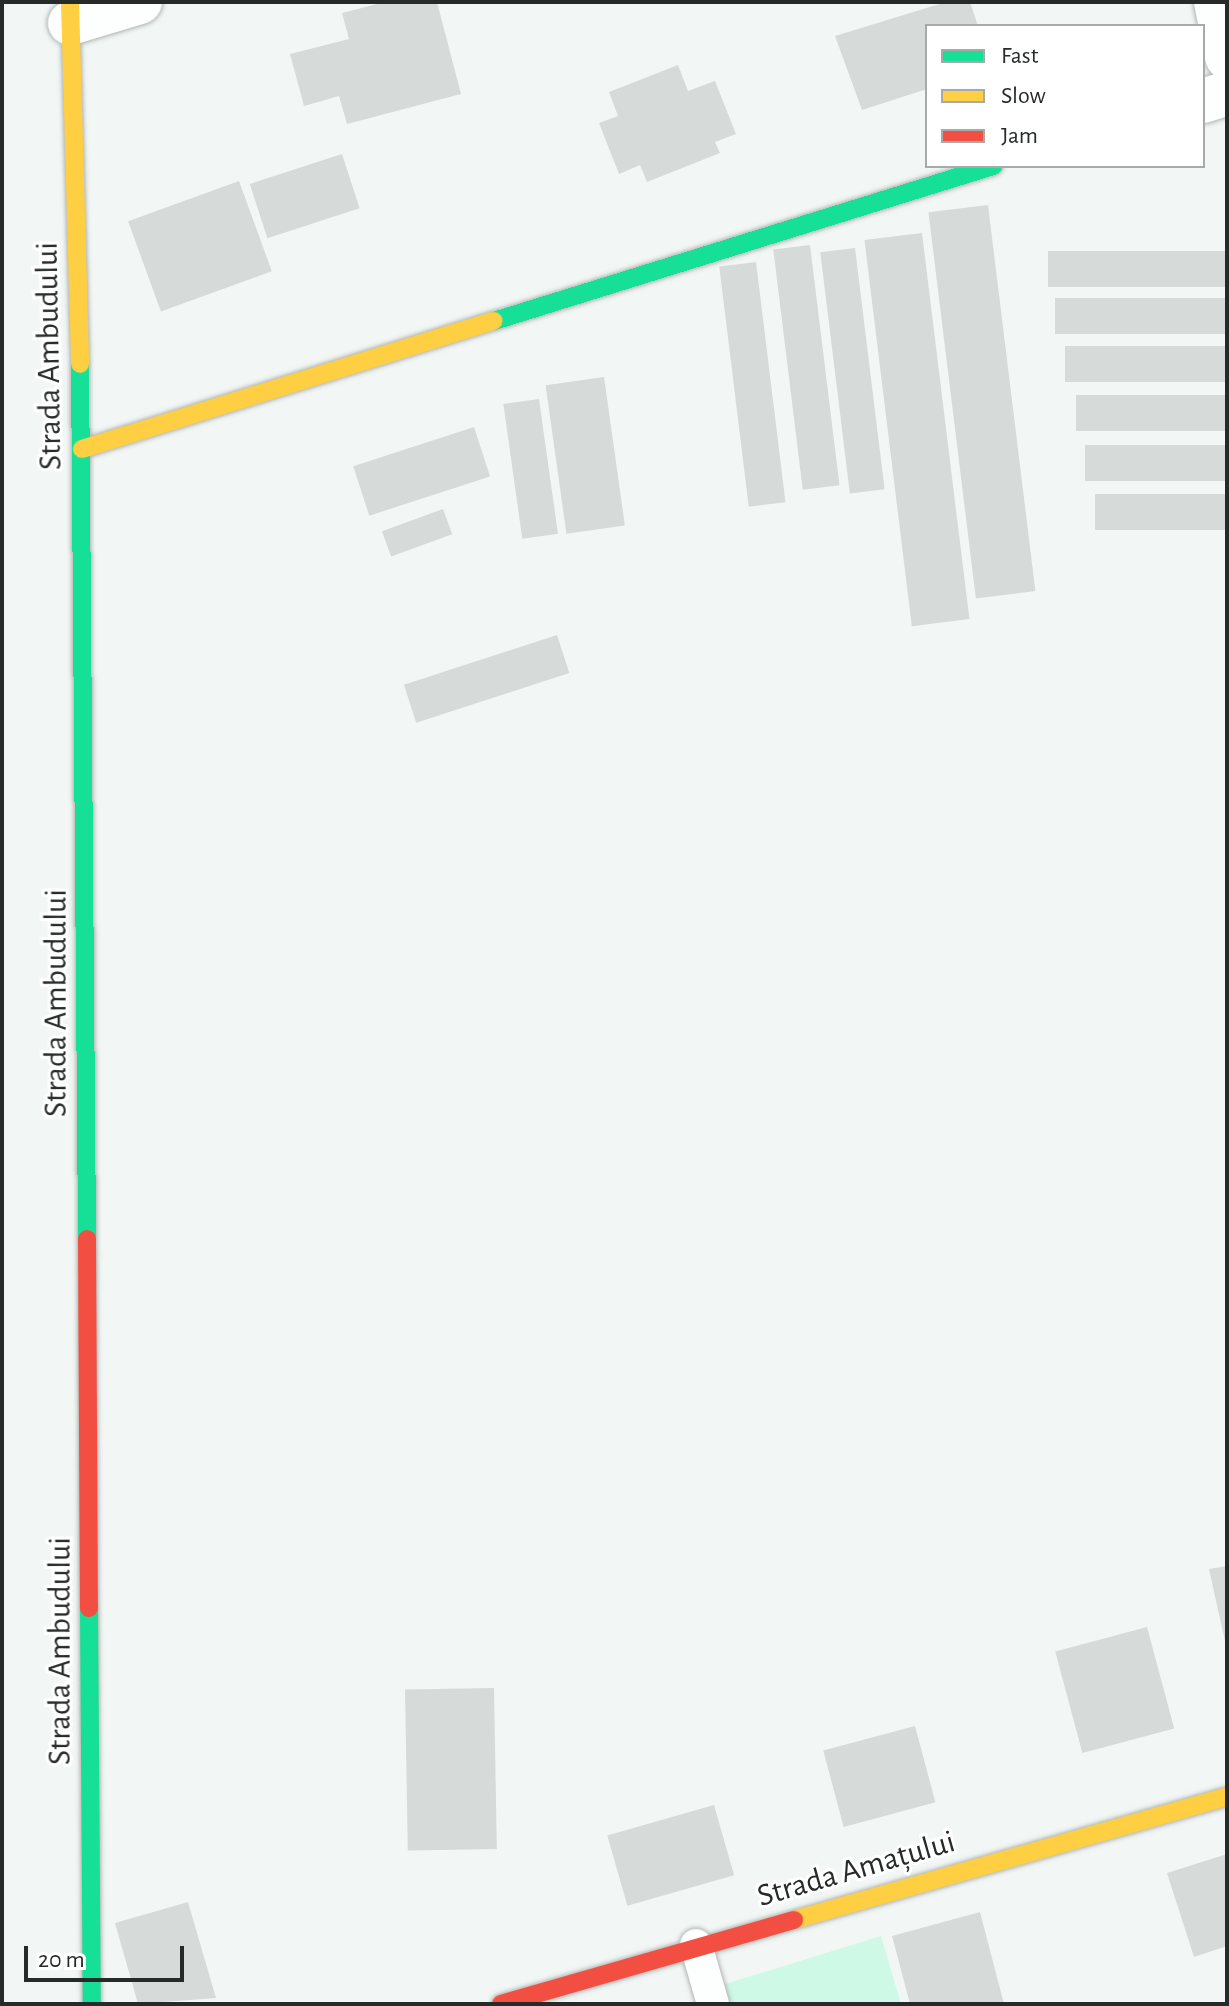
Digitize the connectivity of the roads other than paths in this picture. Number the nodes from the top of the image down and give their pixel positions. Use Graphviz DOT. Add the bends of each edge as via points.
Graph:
graph roads {
  1 [pos="140,2"];
  2 [pos="1216,2"];
  3 [pos="70,12"];
  4 [pos="1227,57"];
  5 [pos="1227,93"];
  6 [pos="1205,100"];
  7 [pos="987,168"];
  8 [pos="82,449"];
  9 [pos="1227,1797"];
  10 [pos="696,1945"];
  11 [pos="92,2004"];
  12 [pos="501,2004"];
  13 [pos="713,2004"];
  1 -- 3 [label="street"];
  2 -- 4 [label="street"];
  3 -- 8 [label="street, Strada Ambudului"];
  5 -- 6 [label="street"];
  7 -- 8 [label="street"];
  8 -- 11 [label="street, Strada Ambudului"];
  9 -- 10 [label="street, Strada Amațului"];
  10 -- 12 [label="street, Strada Amațului"];
  10 -- 13 [label="lane"];
}
